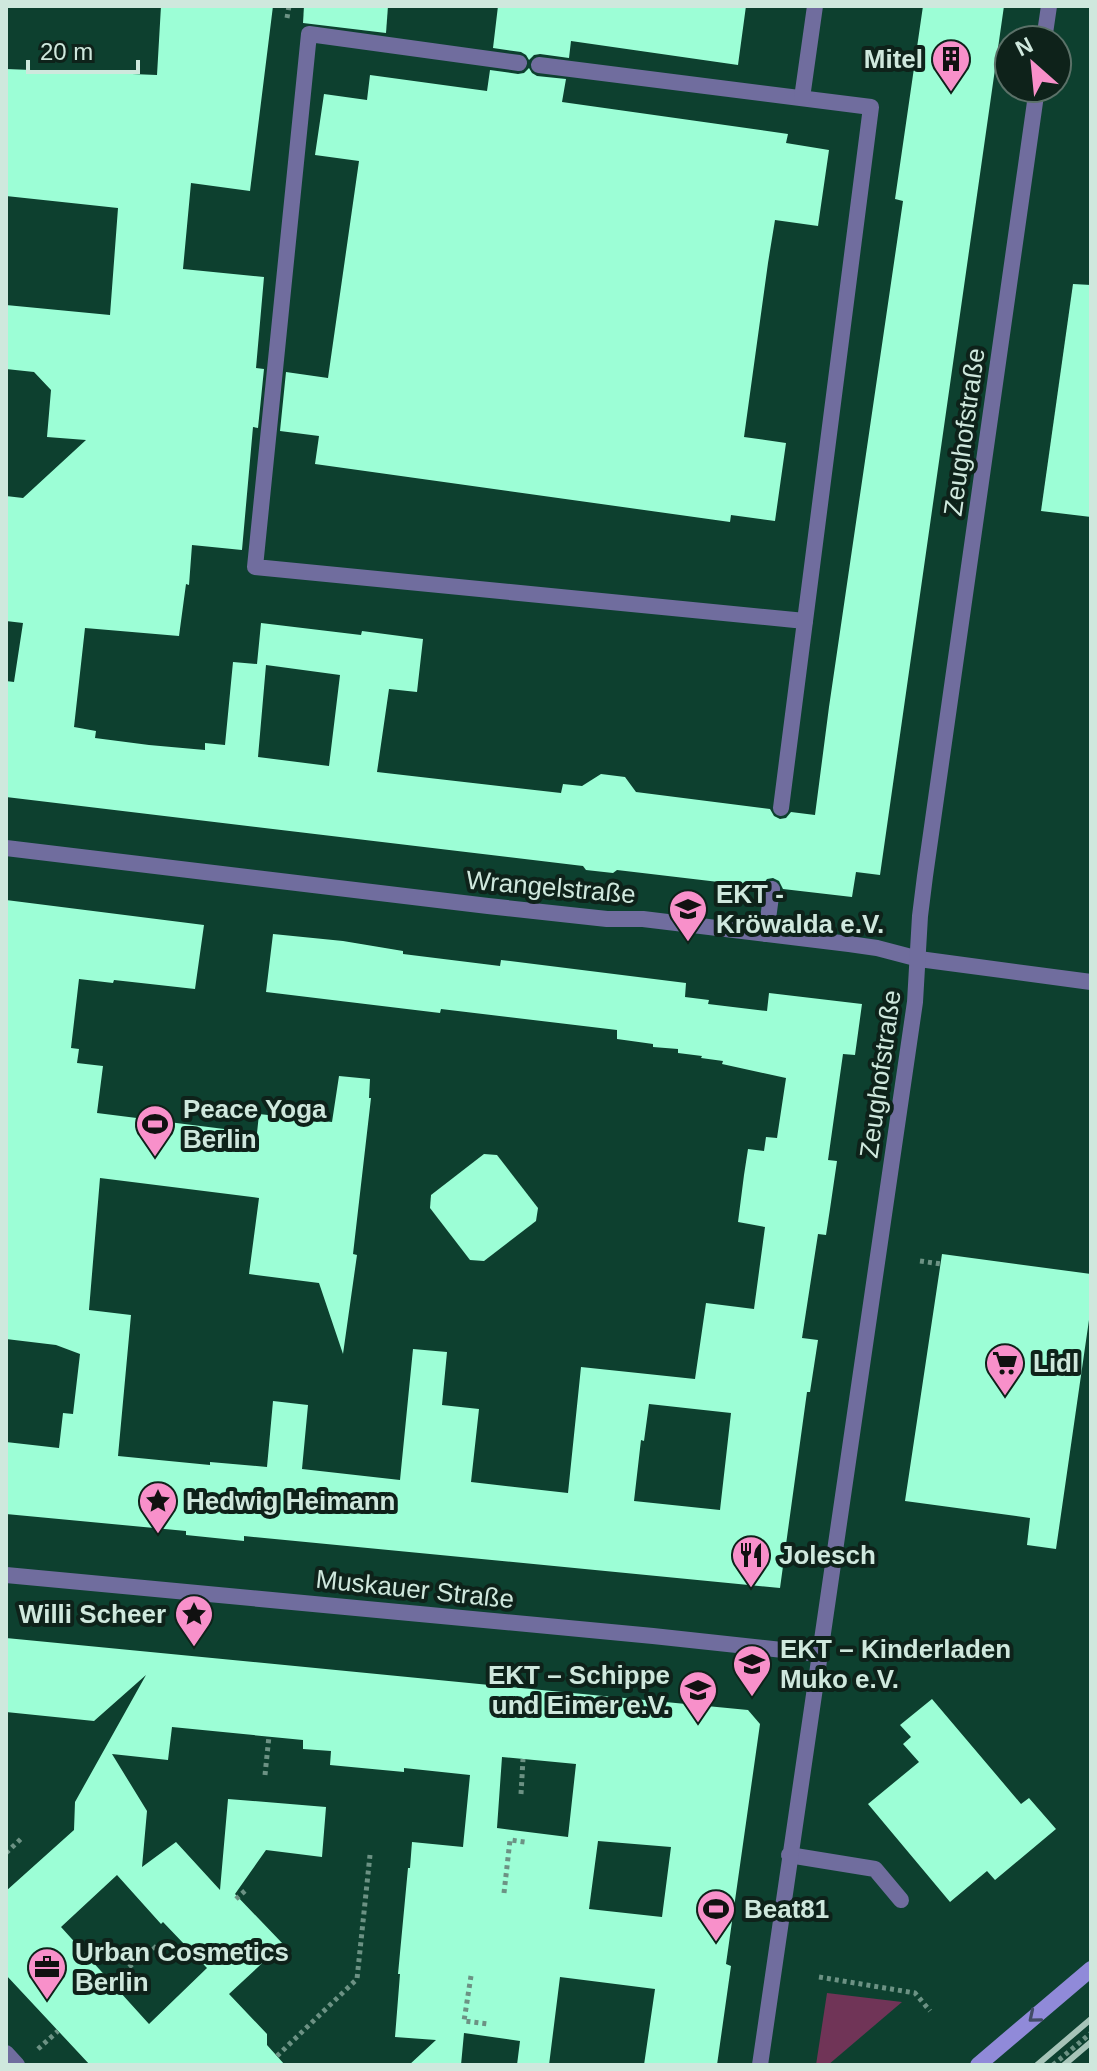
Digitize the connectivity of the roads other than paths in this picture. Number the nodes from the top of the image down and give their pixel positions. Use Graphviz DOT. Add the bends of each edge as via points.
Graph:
graph roads {
  1 [pos="815,6"];
  2 [pos="519,63"];
  3 [pos="539,65"];
  4 [pos="802,98"];
  5 [pos="1035,104"];
  6 [pos="805,621"];
  7 [pos="781,808"];
  8 [pos="6,848"];
  9 [pos="772,889"];
  10 [pos="766,934"];
  11 [pos="919,959"];
  12 [pos="1091,982"];
  13 [pos="6,1575"];
  14 [pos="819,1654"];
  15 [pos="789,1855"];
  16 [pos="901,1900"];
  17 [pos="1091,1969"];
  18 [pos="6,2053"];
  19 [pos="17,2065"];
  20 [pos="760,2065"];
  21 [pos="978,2065"];
  1 -- 4 [label="street"];
  2 -- 6 [label="street" via="309,34 255,567"];
  3 -- 4 [label="street"];
  4 -- 6 [label="street" via="871,107"];
  5 -- 11 [label="street, Zeughofstraße" via="925,876"];
  6 -- 7 [label="street"];
  8 -- 10 [label="street, Wrangelstraße" via="517,910"];
  9 -- 10 [label="street"];
  10 -- 11 [label="street, Wrangelstraße" via="877,948"];
  11 -- 12 [label="street, Wrangelstraße"];
  11 -- 14 [label="street, Zeughofstraße"];
  13 -- 14 [label="street, Muskauer Straße"];
  14 -- 15 [label="street, Zeughofstraße"];
  15 -- 16 [label="street" via="875,1869"];
  15 -- 20 [label="street, Zeughofstraße"];
  17 -- 21 [label="main road, one-way"];
  18 -- 19 [label="street"];
}
